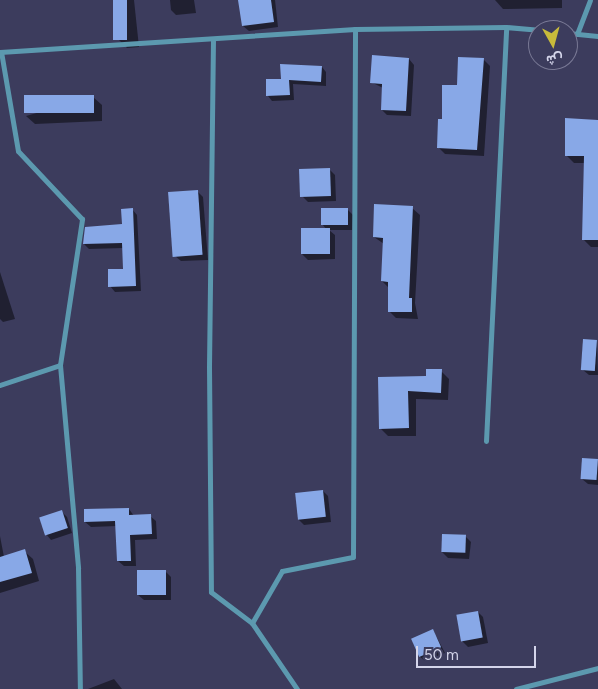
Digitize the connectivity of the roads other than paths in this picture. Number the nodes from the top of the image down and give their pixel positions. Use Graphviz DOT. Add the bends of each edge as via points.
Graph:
graph roads {
  1 [pos="590,0"];
  2 [pos="506,28"];
  3 [pos="355,29"];
  4 [pos="528,29"];
  5 [pos="578,31"];
  6 [pos="578,34"];
  7 [pos="598,36"];
  8 [pos="212,39"];
  9 [pos="0,52"];
  10 [pos="60,366"];
  11 [pos="0,385"];
  12 [pos="486,441"];
  13 [pos="252,623"];
  14 [pos="598,668"];
  15 [pos="80,689"];
  16 [pos="297,689"];
  17 [pos="516,689"];
  1 -- 5 [label="street"];
  2 -- 3 [label="street"];
  2 -- 4 [label="street"];
  2 -- 12 [label="street"];
  3 -- 8 [label="street"];
  3 -- 13 [label="street" via="353,557 282,571"];
  6 -- 7 [label="street"];
  8 -- 9 [label="street"];
  8 -- 13 [label="street" via="211,592"];
  9 -- 10 [label="street" via="18,151 82,219"];
  10 -- 11 [label="street"];
  10 -- 15 [label="street" via="78,568"];
  13 -- 16 [label="street"];
  14 -- 17 [label="street"];
}
